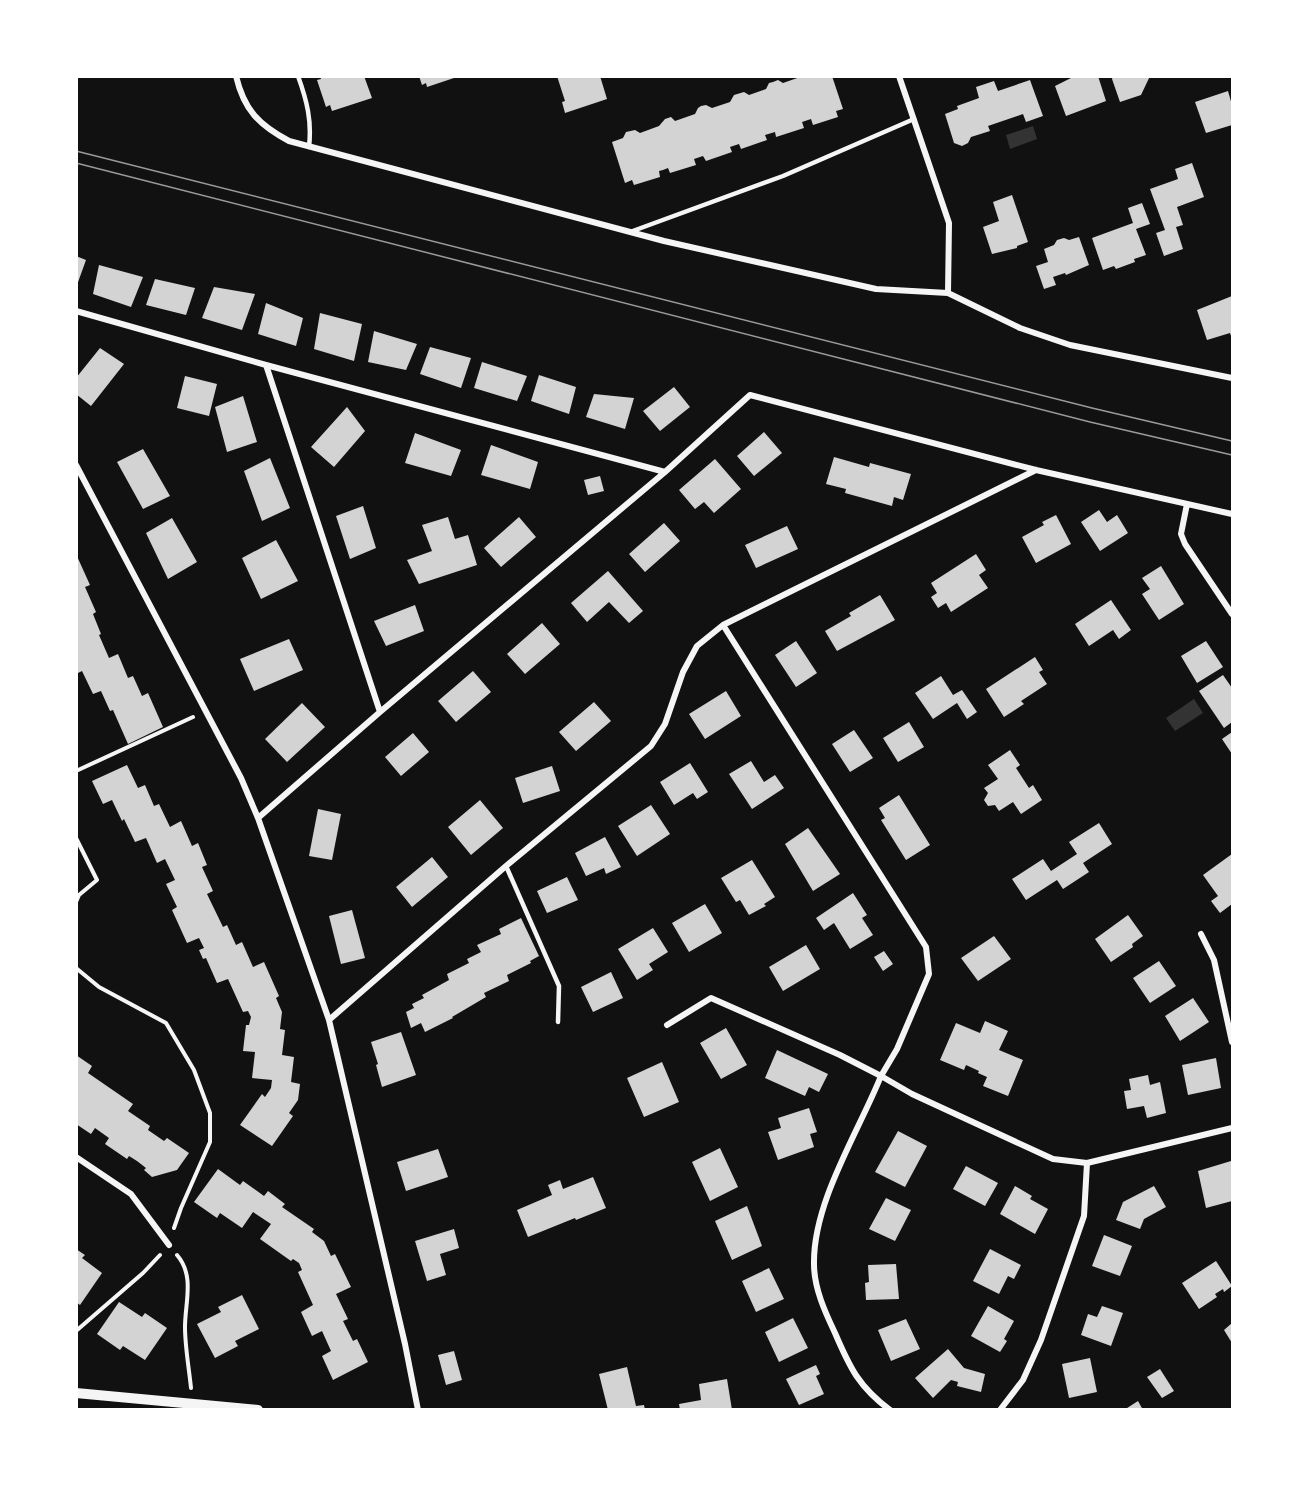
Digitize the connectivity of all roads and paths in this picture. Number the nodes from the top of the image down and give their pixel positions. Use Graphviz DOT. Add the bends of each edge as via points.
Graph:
graph roads {
  1 [pos="236,76"];
  2 [pos="298,76"];
  3 [pos="899,76"];
  4 [pos="914,119"];
  5 [pos="309,147"];
  6 [pos="630,232"];
  7 [pos="948,293"];
  8 [pos="76,311"];
  9 [pos="266,365"];
  10 [pos="1233,378"];
  11 [pos="76,465"];
  12 [pos="1036,470"];
  13 [pos="665,472"];
  14 [pos="1187,504"];
  15 [pos="1233,514"];
  16 [pos="1233,614"];
  17 [pos="723,625"];
  18 [pos="206,711"];
  19 [pos="380,712"];
  20 [pos="76,771"];
  21 [pos="258,818"];
  22 [pos="76,838"];
  23 [pos="506,866"];
  24 [pos="76,902"];
  25 [pos="1201,934"];
  26 [pos="76,968"];
  27 [pos="329,1020"];
  28 [pos="558,1022"];
  29 [pos="667,1025"];
  30 [pos="1233,1042"];
  31 [pos="881,1076"];
  32 [pos="1233,1128"];
  33 [pos="76,1157"];
  34 [pos="1087,1163"];
  35 [pos="169,1245"];
  36 [pos="76,1331"];
  37 [pos="76,1393"];
  38 [pos="193,1403"];
  39 [pos="258,1410"];
  40 [pos="418,1410"];
  41 [pos="890,1410"];
  42 [pos="1000,1410"];
  1 -- 5 [label="street" via="247,107 258,122 289,141"];
  2 -- 5 [label="lane" via="308,106"];
  3 -- 4 [label="street"];
  4 -- 6 [label="lane" via="783,176"];
  4 -- 7 [label="street" via="949,223"];
  5 -- 6 [label="street"];
  6 -- 7 [label="street" via="876,289"];
  7 -- 10 [label="street" via="1020,328 1070,345"];
  8 -- 9 [label="street"];
  9 -- 13 [label="street"];
  9 -- 19 [label="street"];
  11 -- 18 [label="street"];
  12 -- 13 [label="street" via="750,395"];
  12 -- 14 [label="street"];
  12 -- 17 [label="street"];
  13 -- 19 [label="street"];
  14 -- 15 [label="street"];
  14 -- 16 [label="street" via="1181,534 1185,544"];
  17 -- 23 [label="street" via="697,646 683,672 665,724 651,746"];
  17 -- 31 [label="street" via="926,947 929,974"];
  18 -- 20 [label="path"];
  18 -- 21 [label="street"];
  19 -- 21 [label="street"];
  21 -- 27 [label="street"];
  22 -- 24 [label="path" via="97,880"];
  23 -- 27 [label="street"];
  23 -- 28 [label="lane" via="560,986"];
  25 -- 30 [label="street" via="1214,960"];
  26 -- 35 [label="path" via="99,987 166,1023 194,1070 210,1113 210,1142"];
  27 -- 40 [label="street"];
  29 -- 31 [label="street" via="711,998"];
  31 -- 34 [label="street" via="1053,1159"];
  31 -- 41 [label="street" via="834,1178 818,1229 813,1265 820,1299 850,1369 871,1396"];
  32 -- 34 [label="street"];
  33 -- 35 [label="street" via="131,1194"];
  34 -- 42 [label="street" via="1084,1216 1041,1340 1023,1380"];
  35 -- 36 [label="path" via="143,1274"];
  35 -- 38 [label="path" via="182,1261 189,1280 184,1328"];
  37 -- 38 [label="street"];
  38 -- 39 [label="street"];
}
